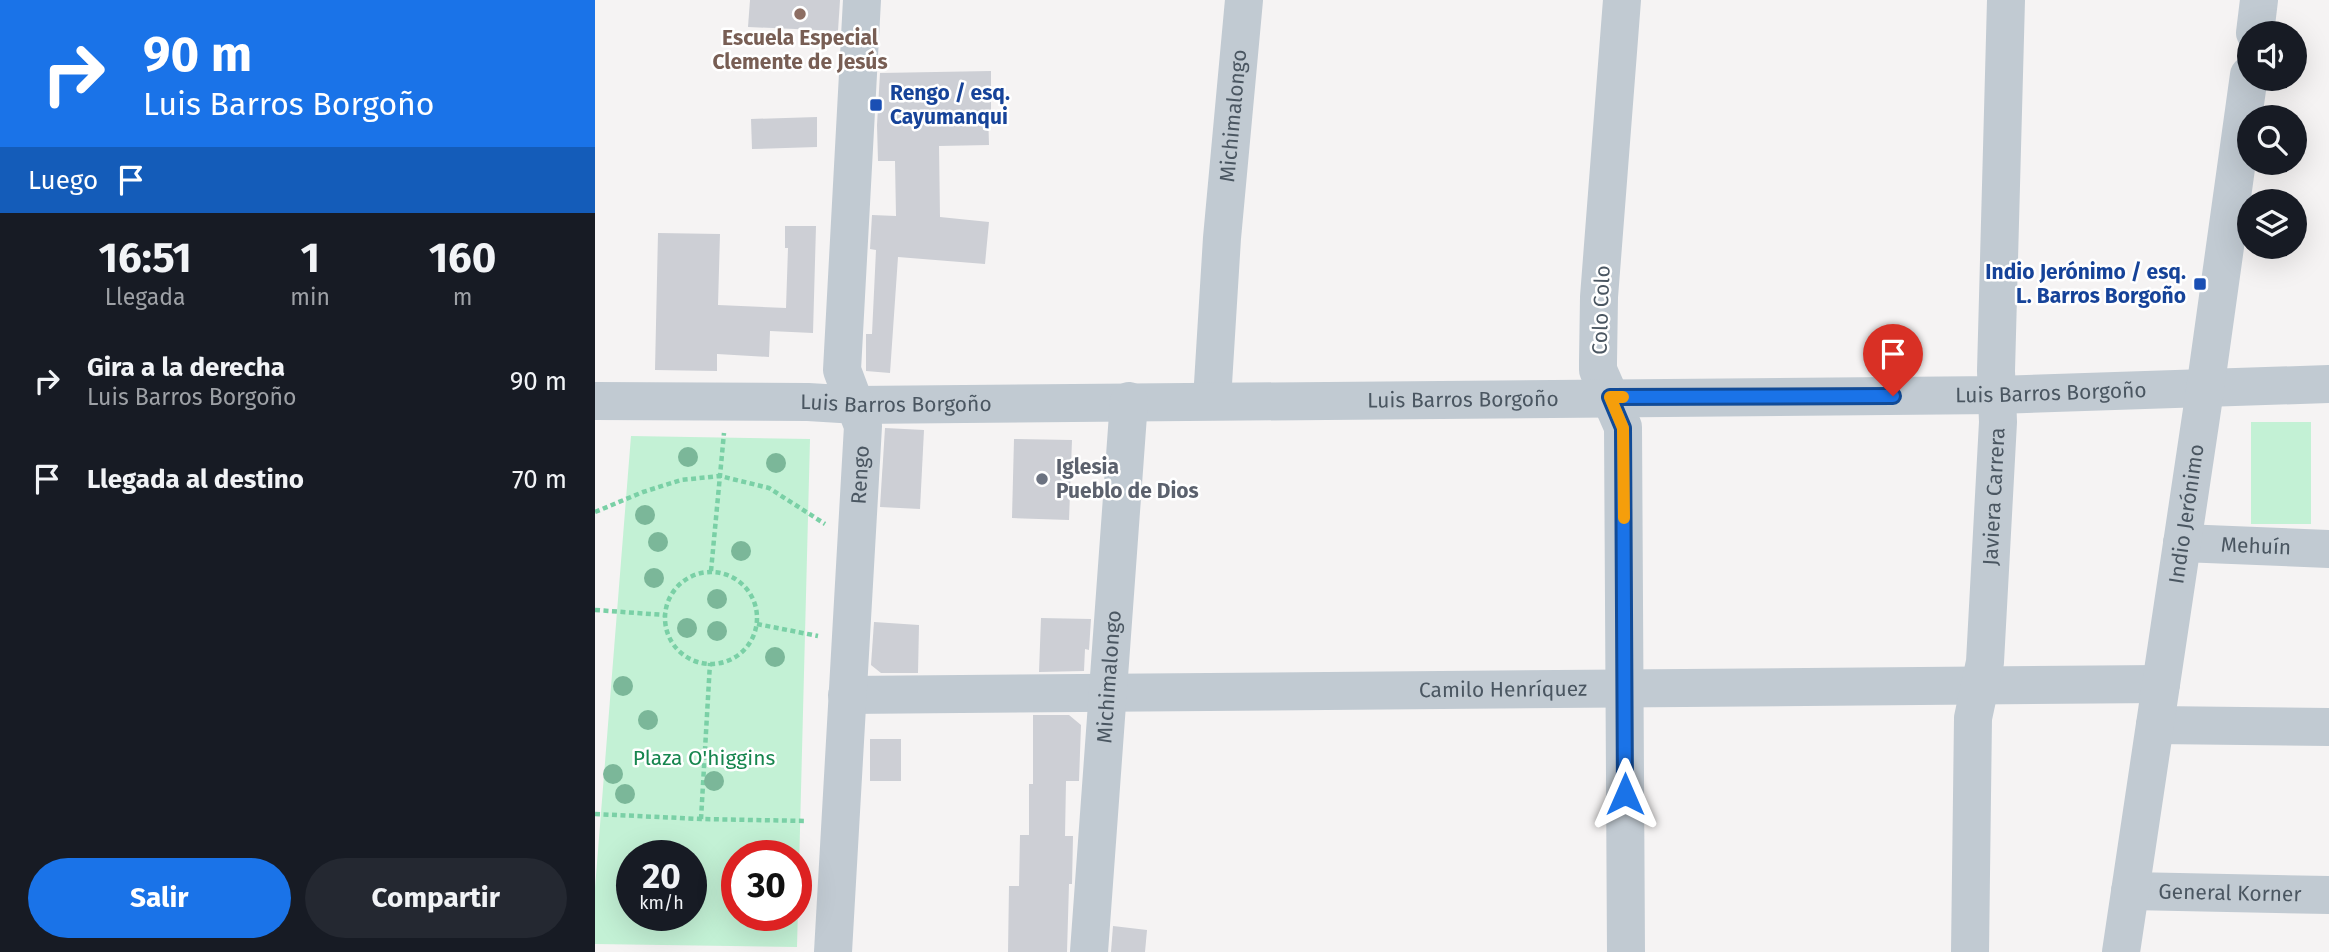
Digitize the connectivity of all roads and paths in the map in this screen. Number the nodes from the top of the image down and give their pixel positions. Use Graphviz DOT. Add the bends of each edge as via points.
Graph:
graph roads {
  1 [pos="862,0"];
  2 [pos="1244,0"];
  3 [pos="1622,0"];
  4 [pos="2006,0"];
  5 [pos="2259,0"];
  6 [pos="2256,21"];
  7 [pos="2247,91"];
  8 [pos="2329,384"];
  9 [pos="2205,390"];
  10 [pos="1997,395"];
  11 [pos="1610,397"];
  12 [pos="1212,400"];
  13 [pos="1129,401"];
  14 [pos="727,402"];
  15 [pos="857,405"];
  16 [pos="596,408"];
  17 [pos="720,476"];
  18 [pos="595,512"];
  19 [pos="2182,543"];
  20 [pos="855,547"];
  21 [pos="2329,549"];
  22 [pos="711,571"];
  23 [pos="595,610"];
  24 [pos="665,615"];
  25 [pos="757,624"];
  26 [pos="850,642"];
  27 [pos="710,663"];
  28 [pos="2161,684"];
  29 [pos="1980,686"];
  30 [pos="1625,689"];
  31 [pos="1108,693"];
  32 [pos="847,695"];
  33 [pos="2155,724"];
  34 [pos="2329,727"];
  35 [pos="595,814"];
  36 [pos="701,819"];
  37 [pos="840,821"];
  38 [pos="2130,891"];
  39 [pos="2329,895"];
  40 [pos="833,952"];
  41 [pos="1089,952"];
  42 [pos="1626,952"];
  43 [pos="1970,952"];
  44 [pos="2121,952"];
  1 -- 15 [label="street, Rengo" via="842,370"];
  2 -- 12 [label="street, Michimalongo"];
  3 -- 11 [label="street, Colo Colo" via="1599,308 1598,370"];
  4 -- 10 [label="street, Javiera Carrera"];
  5 -- 6 [label="street"];
  7 -- 9 [label="street, Indio Jerónimo"];
  8 -- 9 [label="street, Luis Barros Borgoño"];
  9 -- 10 [label="street, Luis Barros Borgoño"];
  9 -- 19 [label="street, Indio Jerónimo"];
  10 -- 11 [label="street, Luis Barros Borgoño"];
  10 -- 29 [label="street, Javiera Carrera" via="1985,662"];
  11 -- 12 [label="street, Luis Barros Borgoño"];
  11 -- 30 [label="street, Colo Colo" via="1623,428"];
  12 -- 13 [label="street, Luis Barros Borgoño"];
  13 -- 15 [label="street, Luis Barros Borgoño"];
  13 -- 31 [label="street, Michimalongo"];
  14 -- 15 [label="street, Luis Barros Borgoño"];
  14 -- 16 [label="street, Luis Barros Borgoño"];
  14 -- 17 [label="path"];
  15 -- 20 [label="street, Rengo" via="863,426"];
  17 -- 18 [label="path" via="681,480"];
  17 -- 20 [label="path" via="769,488"];
  17 -- 22 [label="path"];
  19 -- 21 [label="street, Mehuín"];
  19 -- 28 [label="street, Indio Jerónimo"];
  20 -- 26 [label="street, Rengo"];
  22 -- 24 [label="path" via="682,582 672,593"];
  22 -- 25 [label="path" via="727,574 750,594"];
  23 -- 24 [label="path"];
  24 -- 27 [label="path" via="668,637 676,649 688,658"];
  25 -- 26 [label="path"];
  25 -- 27 [label="path" via="743,650 731,659"];
  26 -- 32 [label="street, Rengo"];
  27 -- 36 [label="path"];
  28 -- 29 [label="street, Camilo Henríquez"];
  28 -- 33 [label="street, Indio Jerónimo"];
  29 -- 30 [label="street, Camilo Henríquez"];
  29 -- 43 [label="street, Javiera Carrera" via="1973,718"];
  30 -- 31 [label="street, Camilo Henríquez"];
  30 -- 42 [label="street, Colo Colo"];
  31 -- 32 [label="street, Camilo Henríquez"];
  31 -- 41 [label="street, Michimalongo"];
  32 -- 37 [label="street, Rengo"];
  33 -- 34 [label="street"];
  33 -- 38 [label="street, Indio Jerónimo"];
  35 -- 36 [label="path"];
  36 -- 37 [label="path"];
  37 -- 40 [label="street, Rengo"];
  38 -- 39 [label="street, General Korner"];
  38 -- 44 [label="street, Indio Jerónimo"];
}
